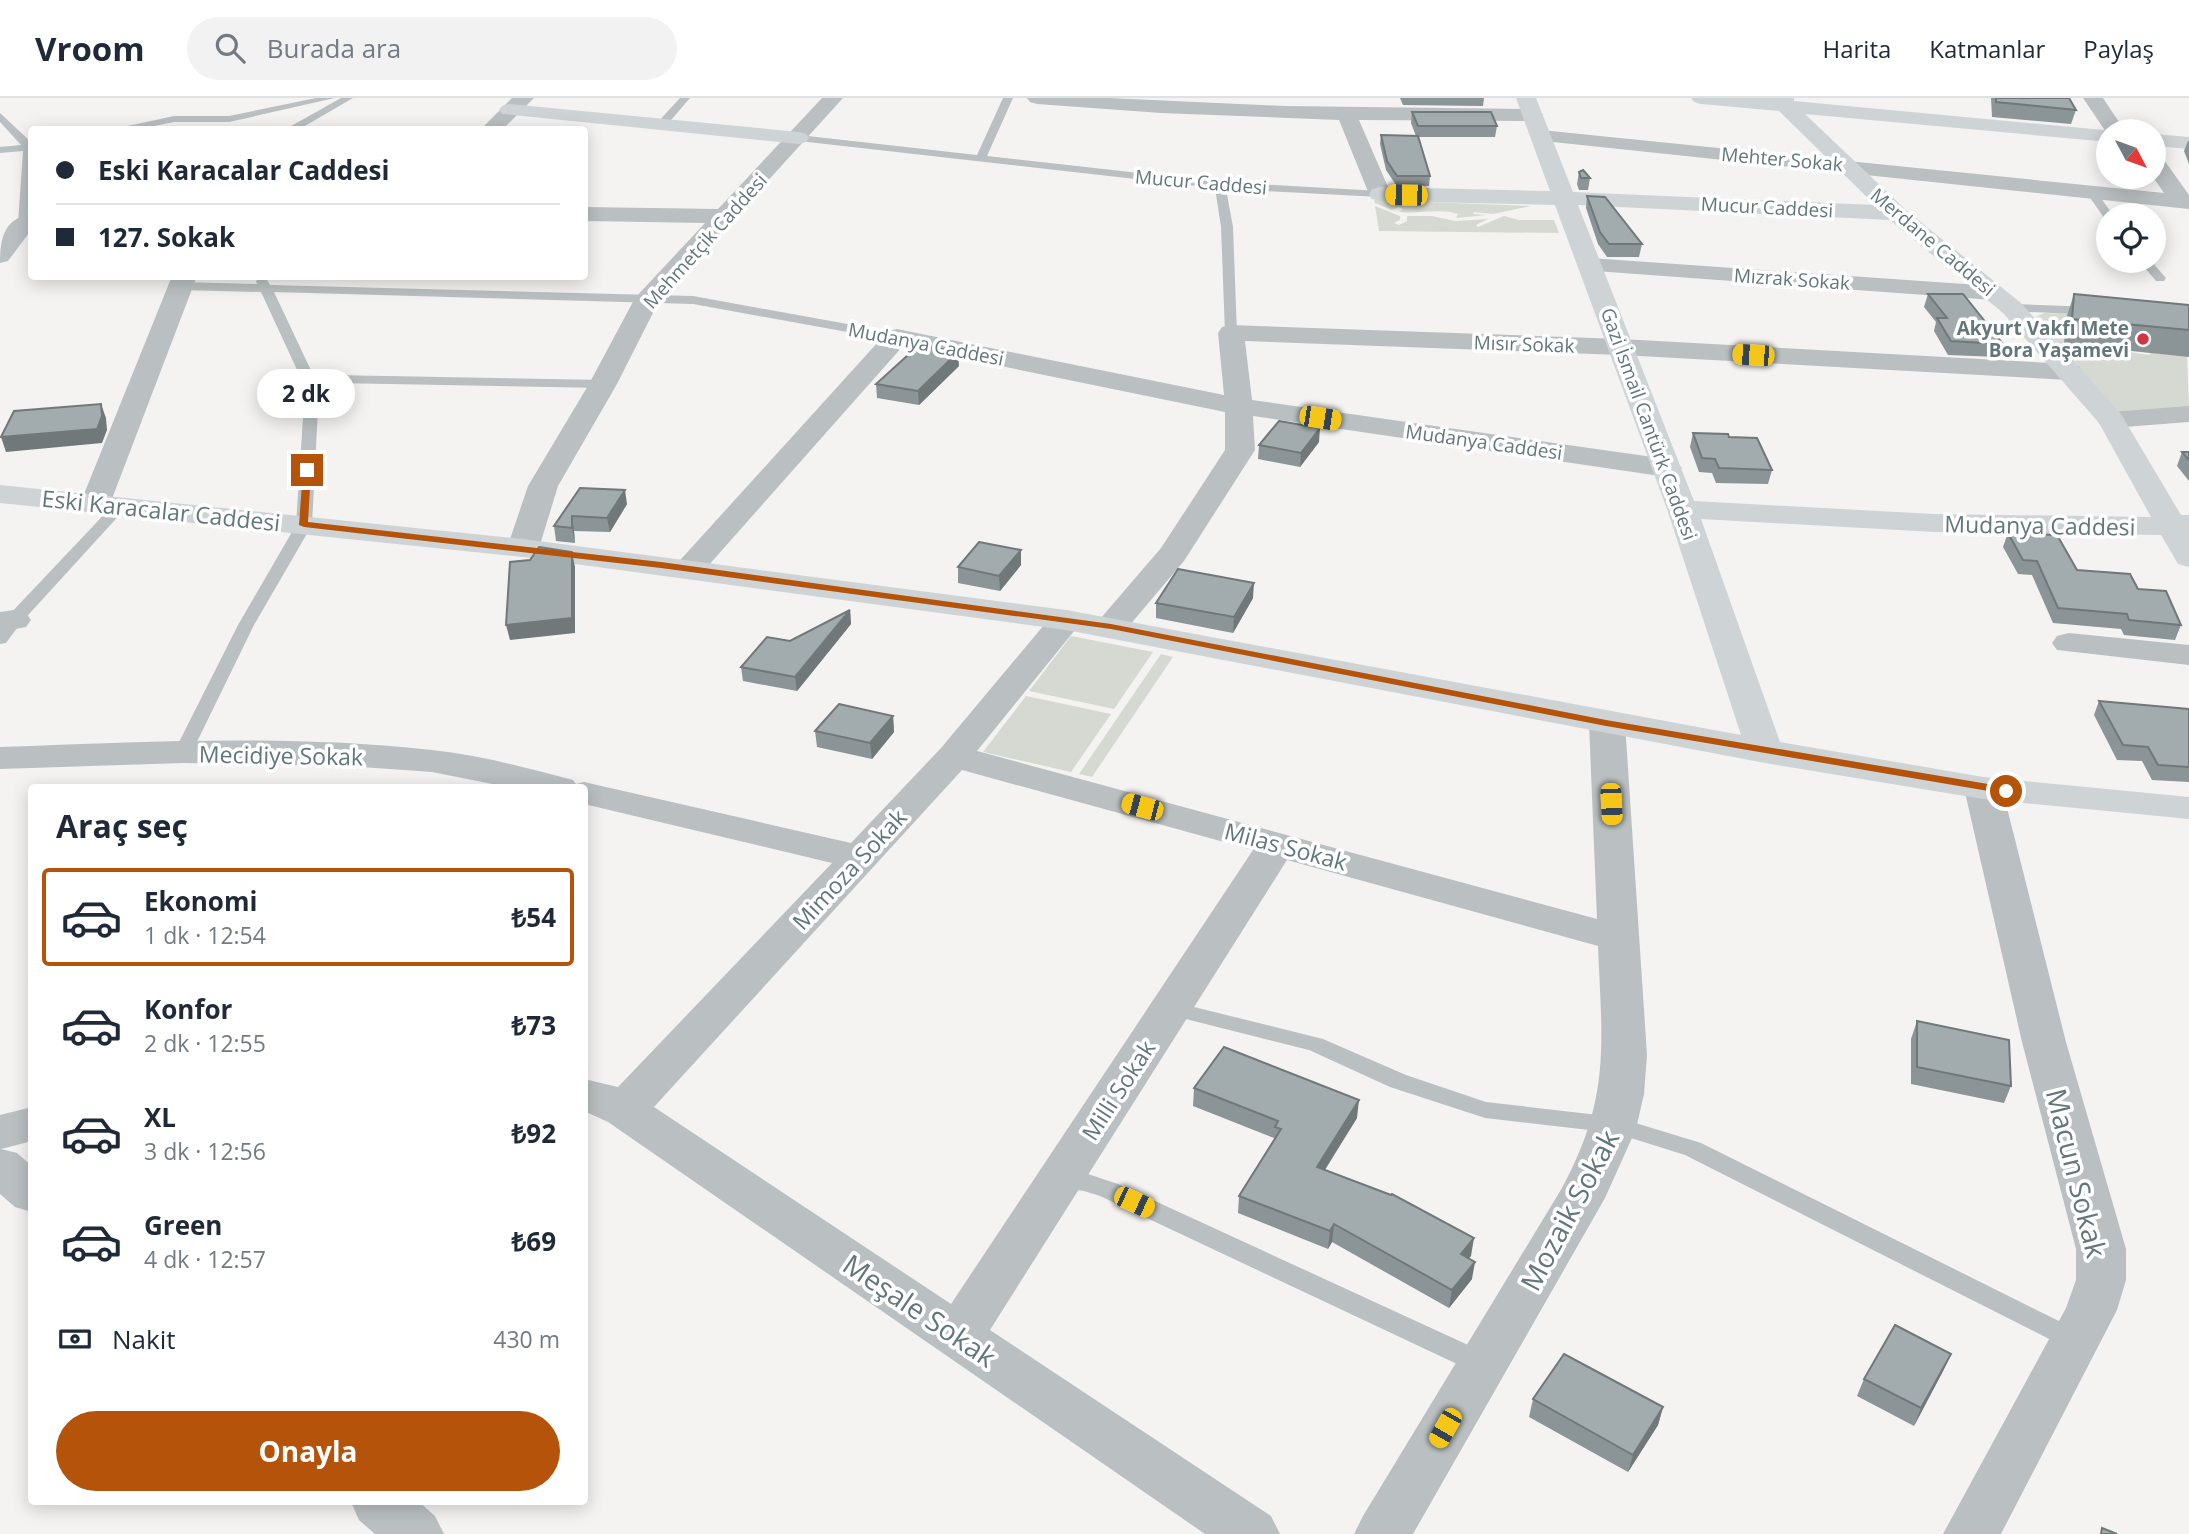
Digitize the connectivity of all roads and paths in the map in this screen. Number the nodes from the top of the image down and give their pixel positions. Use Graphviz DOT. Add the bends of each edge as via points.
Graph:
graph roads {
  1 [pos="330,98"];
  2 [pos="348,98"];
  3 [pos="685,98"];
  4 [pos="833,98"];
  5 [pos="1008,98"];
  6 [pos="1037,98"];
  7 [pos="1701,98"];
  8 [pos="2093,98"];
  9 [pos="1785,102"];
  10 [pos="1158,103"];
  11 [pos="517,104"];
  12 [pos="1347,115"];
  13 [pos="0,116"];
  14 [pos="1533,117"];
  15 [pos="2107,119"];
  16 [pos="206,125"];
  17 [pos="661,125"];
  18 [pos="136,126"];
  19 [pos="296,126"];
  20 [pos="494,126"];
  21 [pos="2096,135"];
  22 [pos="799,138"];
  23 [pos="2166,141"];
  24 [pos="2189,143"];
  25 [pos="28,145"];
  26 [pos="28,147"];
  27 [pos="0,150"];
  28 [pos="980,159"];
  29 [pos="1846,165"];
  30 [pos="2166,177"];
  31 [pos="1220,185"];
  32 [pos="2092,193"];
  33 [pos="1380,194"];
  34 [pos="1565,198"];
  35 [pos="2185,202"];
  36 [pos="2099,203"];
  37 [pos="1896,213"];
  38 [pos="588,214"];
  39 [pos="726,216"];
  40 [pos="28,223"];
  41 [pos="0,224"];
  42 [pos="0,256"];
  43 [pos="1590,265"];
  44 [pos="2156,273"];
  45 [pos="2160,278"];
  46 [pos="182,281"];
  47 [pos="262,283"];
  48 [pos="648,298"];
  49 [pos="2003,300"];
  50 [pos="2113,311"];
  51 [pos="1231,333"];
  52 [pos="897,337"];
  53 [pos="1621,347"];
  54 [pos="2069,372"];
  55 [pos="603,384"];
  56 [pos="313,387"];
  57 [pos="1240,406"];
  58 [pos="2189,414"];
  59 [pos="2111,420"];
  60 [pos="1667,468"];
  61 [pos="0,494"];
  62 [pos="107,505"];
  63 [pos="1682,509"];
  64 [pos="304,525"];
  65 [pos="2180,525"];
  66 [pos="523,548"];
  67 [pos="2189,557"];
  68 [pos="689,568"];
  69 [pos="1066,620"];
  70 [pos="1111,626"];
  71 [pos="5,627"];
  72 [pos="2069,643"];
  73 [pos="2189,655"];
  74 [pos="1606,723"];
  75 [pos="183,752"];
  76 [pos="1765,752"];
  77 [pos="954,756"];
  78 [pos="0,758"];
  79 [pos="544,784"];
  80 [pos="1983,788"];
  81 [pos="588,794"];
  82 [pos="2189,808"];
  83 [pos="1277,844"];
  84 [pos="859,857"];
  85 [pos="1618,938"];
  86 [pos="1170,1008"];
  87 [pos="604,1102"];
  88 [pos="28,1125"];
  89 [pos="1616,1125"];
  90 [pos="0,1132"];
  91 [pos="0,1166"];
  92 [pos="1059,1181"];
  93 [pos="28,1190"];
  94 [pos="958,1336"];
  95 [pos="2074,1340"];
  96 [pos="1483,1364"];
  97 [pos="382,1505"];
  98 [pos="415,1534"];
  99 [pos="1251,1534"];
  100 [pos="1383,1534"];
  101 [pos="1972,1534"];
  1 -- 16 [label="lane"];
  2 -- 19 [label="lane"];
  3 -- 17 [label="lane"];
  4 -- 22 [label="street, Mehmetçik Caddesi"];
  5 -- 28 [label="lane"];
  6 -- 10 [label="street, Mehter Sokak"];
  7 -- 9 [label="street"];
  8 -- 15 [label="street"];
  9 -- 21 [label="street"];
  9 -- 29 [label="street, Merdane Caddesi"];
  10 -- 12 [label="street, Mehter Sokak"];
  11 -- 17 [label="street, Mucur Caddesi"];
  11 -- 20 [label="street"];
  12 -- 14 [label="street, Mehter Sokak"];
  12 -- 33 [label="street"];
  13 -- 25 [label="lane"];
  14 -- 29 [label="street, Mehter Sokak"];
  14 -- 34 [label="street, Gazi İsmail Cantürk Caddesi"];
  16 -- 18 [label="lane" via="174,119"];
  17 -- 22 [label="street, Mucur Caddesi"];
  22 -- 28 [label="lane, Mucur Caddesi"];
  22 -- 39 [label="street, Mehmetçik Caddesi"];
  23 -- 24 [label="street"];
  26 -- 27 [label="lane"];
  28 -- 31 [label="lane, Mucur Caddesi"];
  29 -- 32 [label="street, Mehter Sokak"];
  29 -- 37 [label="street, Merdane Caddesi"];
  30 -- 35 [label="street"];
  31 -- 33 [label="lane, Mucur Caddesi"];
  31 -- 51 [label="lane" via="1227,227"];
  32 -- 35 [label="street, Mehter Sokak"];
  32 -- 36 [label="lane"];
  33 -- 34 [label="street, Mucur Caddesi"];
  34 -- 37 [label="street, Mucur Caddesi"];
  34 -- 43 [label="street, Gazi İsmail Cantürk Caddesi"];
  37 -- 49 [label="street, Merdane Caddesi"];
  38 -- 39 [label="street"];
  39 -- 48 [label="street, Mehmetçik Caddesi"];
  40 -- 41 [label="street"];
  40 -- 42 [label="street"];
  43 -- 49 [label="street, Mızrak Sokak"];
  43 -- 53 [label="street, Gazi İsmail Cantürk Caddesi"];
  44 -- 45 [label="lane"];
  46 -- 47 [label="lane, Mudanya Caddesi"];
  46 -- 62 [label="street"];
  47 -- 48 [label="lane, Mudanya Caddesi"];
  47 -- 56 [label="lane"];
  48 -- 52 [label="lane, Mudanya Caddesi" via="693,300"];
  48 -- 55 [label="street, Mehmetçik Caddesi"];
  49 -- 50 [label="lane"];
  49 -- 54 [label="street, Merdane Caddesi"];
  51 -- 53 [label="street, Mısır Sokak"];
  51 -- 57 [label="street"];
  52 -- 57 [label="street, Mudanya Caddesi"];
  52 -- 68 [label="street"];
  53 -- 54 [label="street, Mısır Sokak"];
  53 -- 60 [label="street, Gazi İsmail Cantürk Caddesi"];
  54 -- 59 [label="street, Merdane Caddesi"];
  55 -- 56 [label="lane" via="332,379"];
  55 -- 66 [label="street, Mehmetçik Caddesi" via="543,485"];
  56 -- 64 [label="lane"];
  57 -- 60 [label="street, Mudanya Caddesi"];
  57 -- 70 [label="street" via="1240,450 1232,466 1173,554"];
  58 -- 59 [label="street"];
  59 -- 65 [label="street, Merdane Caddesi"];
  60 -- 63 [label="street, Gazi İsmail Cantürk Caddesi"];
  61 -- 62 [label="street, Eski Karacalar Caddesi"];
  62 -- 64 [label="street, Eski Karacalar Caddesi"];
  62 -- 71 [label="lane"];
  63 -- 65 [label="street, Mudanya Caddesi" via="1955,524"];
  63 -- 76 [label="street, Gazi İsmail Cantürk Caddesi"];
  64 -- 66 [label="street, Eski Karacalar Caddesi"];
  64 -- 75 [label="lane" via="253,613"];
  65 -- 67 [label="street, Merdane Caddesi"];
  66 -- 68 [label="street, Eski Karacalar Caddesi"];
  68 -- 69 [label="street, Eski Karacalar Caddesi"];
  69 -- 70 [label="street, Eski Karacalar Caddesi"];
  69 -- 77 [label="street, Mimoza Sokak"];
  70 -- 74 [label="street, Eski Karacalar Caddesi"];
  72 -- 73 [label="street"];
  74 -- 76 [label="street, Eski Karacalar Caddesi"];
  74 -- 85 [label="street, Mozaik Sokak"];
  75 -- 78 [label="street, Mecidiye Sokak"];
  75 -- 79 [label="street, Mecidiye Sokak" via="432,761"];
  76 -- 80 [label="street, Eski Karacalar Caddesi"];
  77 -- 83 [label="street, Milas Sokak"];
  77 -- 84 [label="street, Mimoza Sokak"];
  80 -- 82 [label="street, Eski Karacalar Caddesi"];
  80 -- 95 [label="street, Macun Sokak" via="2044,1042 2101,1249 2101,1280"];
  81 -- 84 [label="street"];
  83 -- 85 [label="street, Milas Sokak"];
  83 -- 86 [label="street, Milli Sokak"];
  84 -- 87 [label="street, Mimoza Sokak"];
  85 -- 89 [label="street, Mozaik Sokak" via="1625,1055"];
  86 -- 89 [label="lane" via="1315,1044 1398,1081 1485,1110"];
  86 -- 92 [label="street, Milli Sokak"];
  87 -- 94 [label="street, Meşale Sokak"];
  88 -- 90 [label="street"];
  89 -- 95 [label="lane" via="1693,1149"];
  89 -- 96 [label="street, Mozaik Sokak" via="1581,1198"];
  91 -- 93 [label="street"];
  92 -- 94 [label="street, Milli Sokak"];
  92 -- 96 [label="lane" via="1085,1182 1109,1190"];
  94 -- 99 [label="street, Meşale Sokak"];
  95 -- 101 [label="street, Macun Sokak"];
  96 -- 100 [label="street, Mozaik Sokak"];
  97 -- 98 [label="street"];
}
